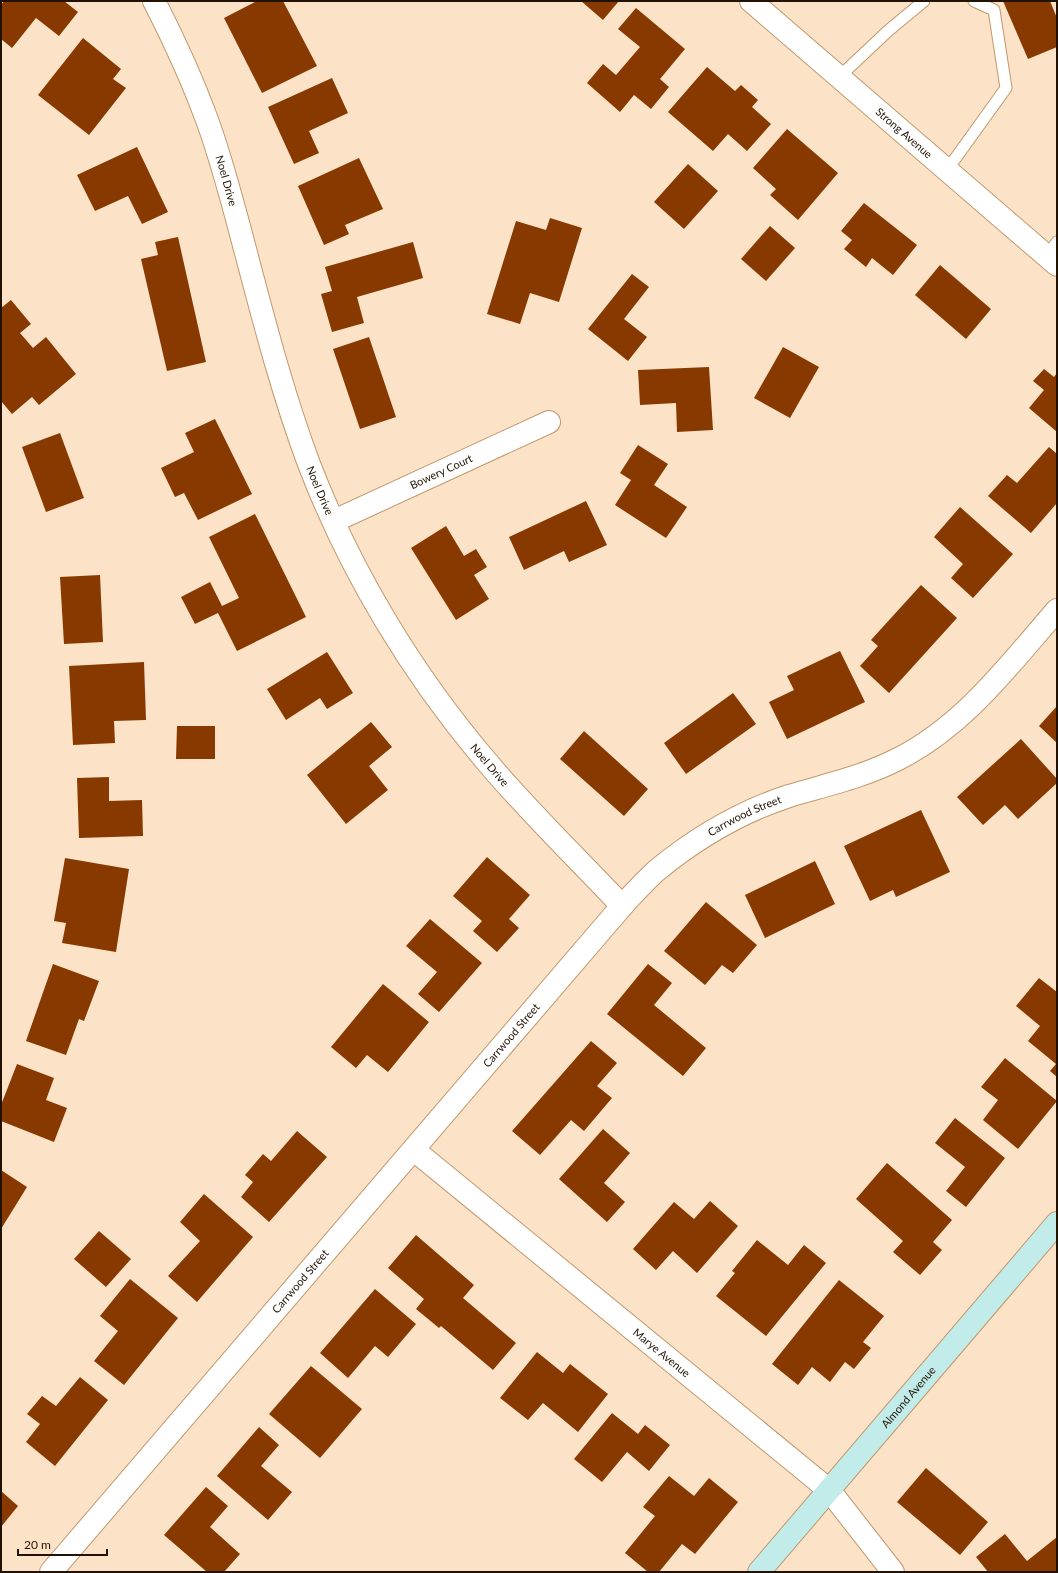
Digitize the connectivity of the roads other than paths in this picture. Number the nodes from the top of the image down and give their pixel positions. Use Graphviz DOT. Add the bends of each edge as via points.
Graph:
graph roads {
  1 [pos="154,1"];
  2 [pos="751,1"];
  3 [pos="924,1"];
  4 [pos="974,1"];
  5 [pos="839,76"];
  6 [pos="947,170"];
  7 [pos="1054,254"];
  8 [pos="549,422"];
  9 [pos="334,521"];
  10 [pos="1057,610"];
  11 [pos="622,906"];
  12 [pos="414,1150"];
  13 [pos="1057,1223"];
  14 [pos="829,1490"];
  15 [pos="51,1572"];
  16 [pos="759,1572"];
  17 [pos="893,1572"];
  1 -- 9 [label="street, Noel Drive" via="175,42 208,121 286,395 309,464"];
  2 -- 5 [label="street, Strong Avenue"];
  3 -- 5 [label="lane"];
  4 -- 6 [label="lane" via="994,10 1006,88"];
  5 -- 6 [label="street, Strong Avenue"];
  6 -- 7 [label="street, Strong Avenue"];
  8 -- 9 [label="street, Bowery Court"];
  9 -- 11 [label="street, Noel Drive" via="363,580 441,704 486,762"];
  10 -- 11 [label="street, Carrwood Street" via="988,690 937,735 898,759 857,777 788,797 740,815 695,840 655,872"];
  11 -- 12 [label="street, Carrwood Street"];
  12 -- 14 [label="street, Marye Avenue"];
  12 -- 15 [label="street, Carrwood Street"];
  13 -- 14 [label="street, Almond Avenue"];
  14 -- 16 [label="street, Almond Avenue"];
  14 -- 17 [label="street, Marye Avenue"];
}
